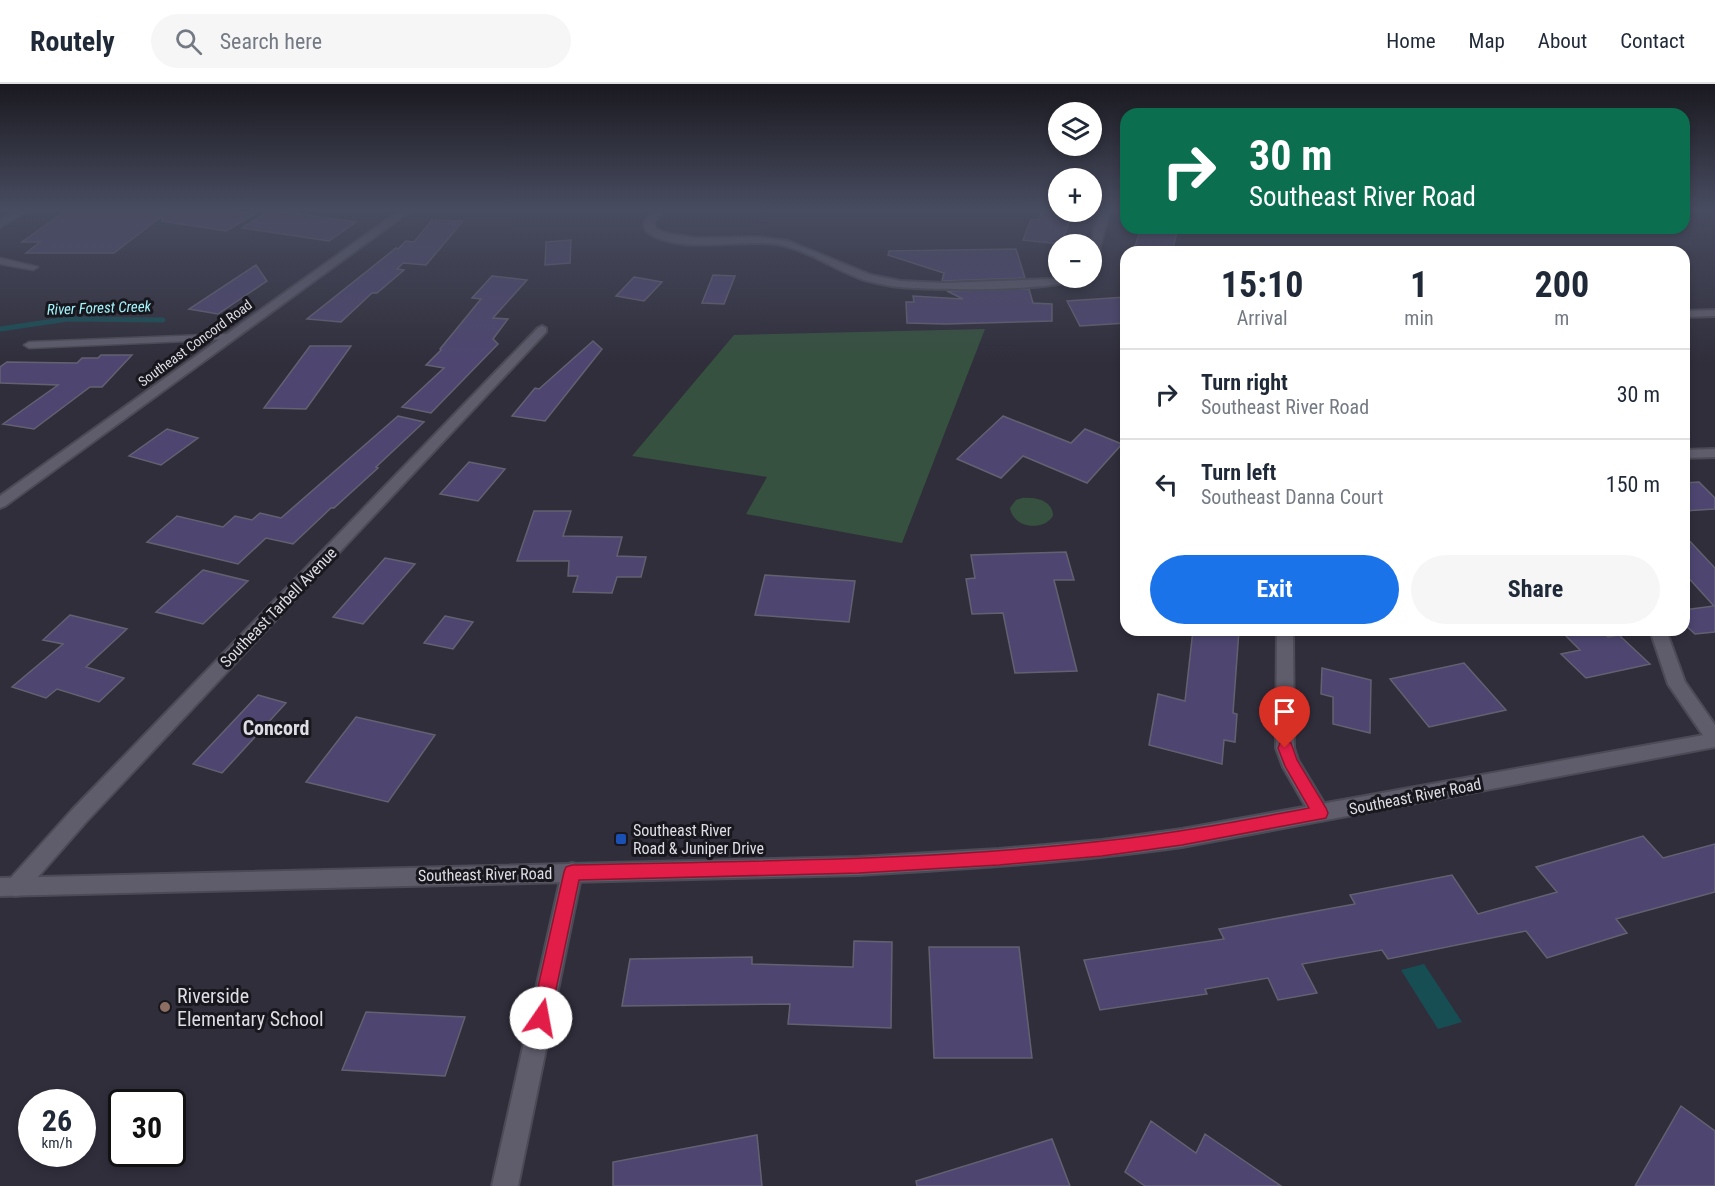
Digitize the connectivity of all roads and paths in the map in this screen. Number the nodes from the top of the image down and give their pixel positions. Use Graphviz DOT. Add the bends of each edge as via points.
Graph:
graph roads {
  1 [pos="336,260"];
  2 [pos="827,260"];
  3 [pos="0,261"];
  4 [pos="33,267"];
  5 [pos="1048,282"];
  6 [pos="1715,313"];
  7 [pos="1690,314"];
  8 [pos="542,330"];
  9 [pos="230,337"];
  10 [pos="29,345"];
  11 [pos="1715,453"];
  12 [pos="1690,454"];
  13 [pos="0,503"];
  14 [pos="1285,636"];
  15 [pos="1660,636"];
  16 [pos="1715,740"];
  17 [pos="1320,813"];
  18 [pos="572,872"];
  19 [pos="8,887"];
  20 [pos="505,1186"];
  1 -- 9 [label="street, Southeast Concord Road"];
  2 -- 5 [label="street" via="881,281 936,285"];
  3 -- 4 [label="lane"];
  6 -- 7 [label="street"];
  8 -- 19 [label="street, Southeast Tarbell Avenue"];
  9 -- 10 [label="lane"];
  9 -- 13 [label="street, Southeast Concord Road"];
  11 -- 12 [label="street"];
  14 -- 17 [label="street" via="1285,748"];
  15 -- 16 [label="street" via="1677,684"];
  16 -- 17 [label="street, Southeast River Road"];
  17 -- 18 [label="street, Southeast River Road" via="1182,838 999,858 859,866"];
  18 -- 19 [label="street, Southeast River Road"];
  18 -- 20 [label="street"];
}
